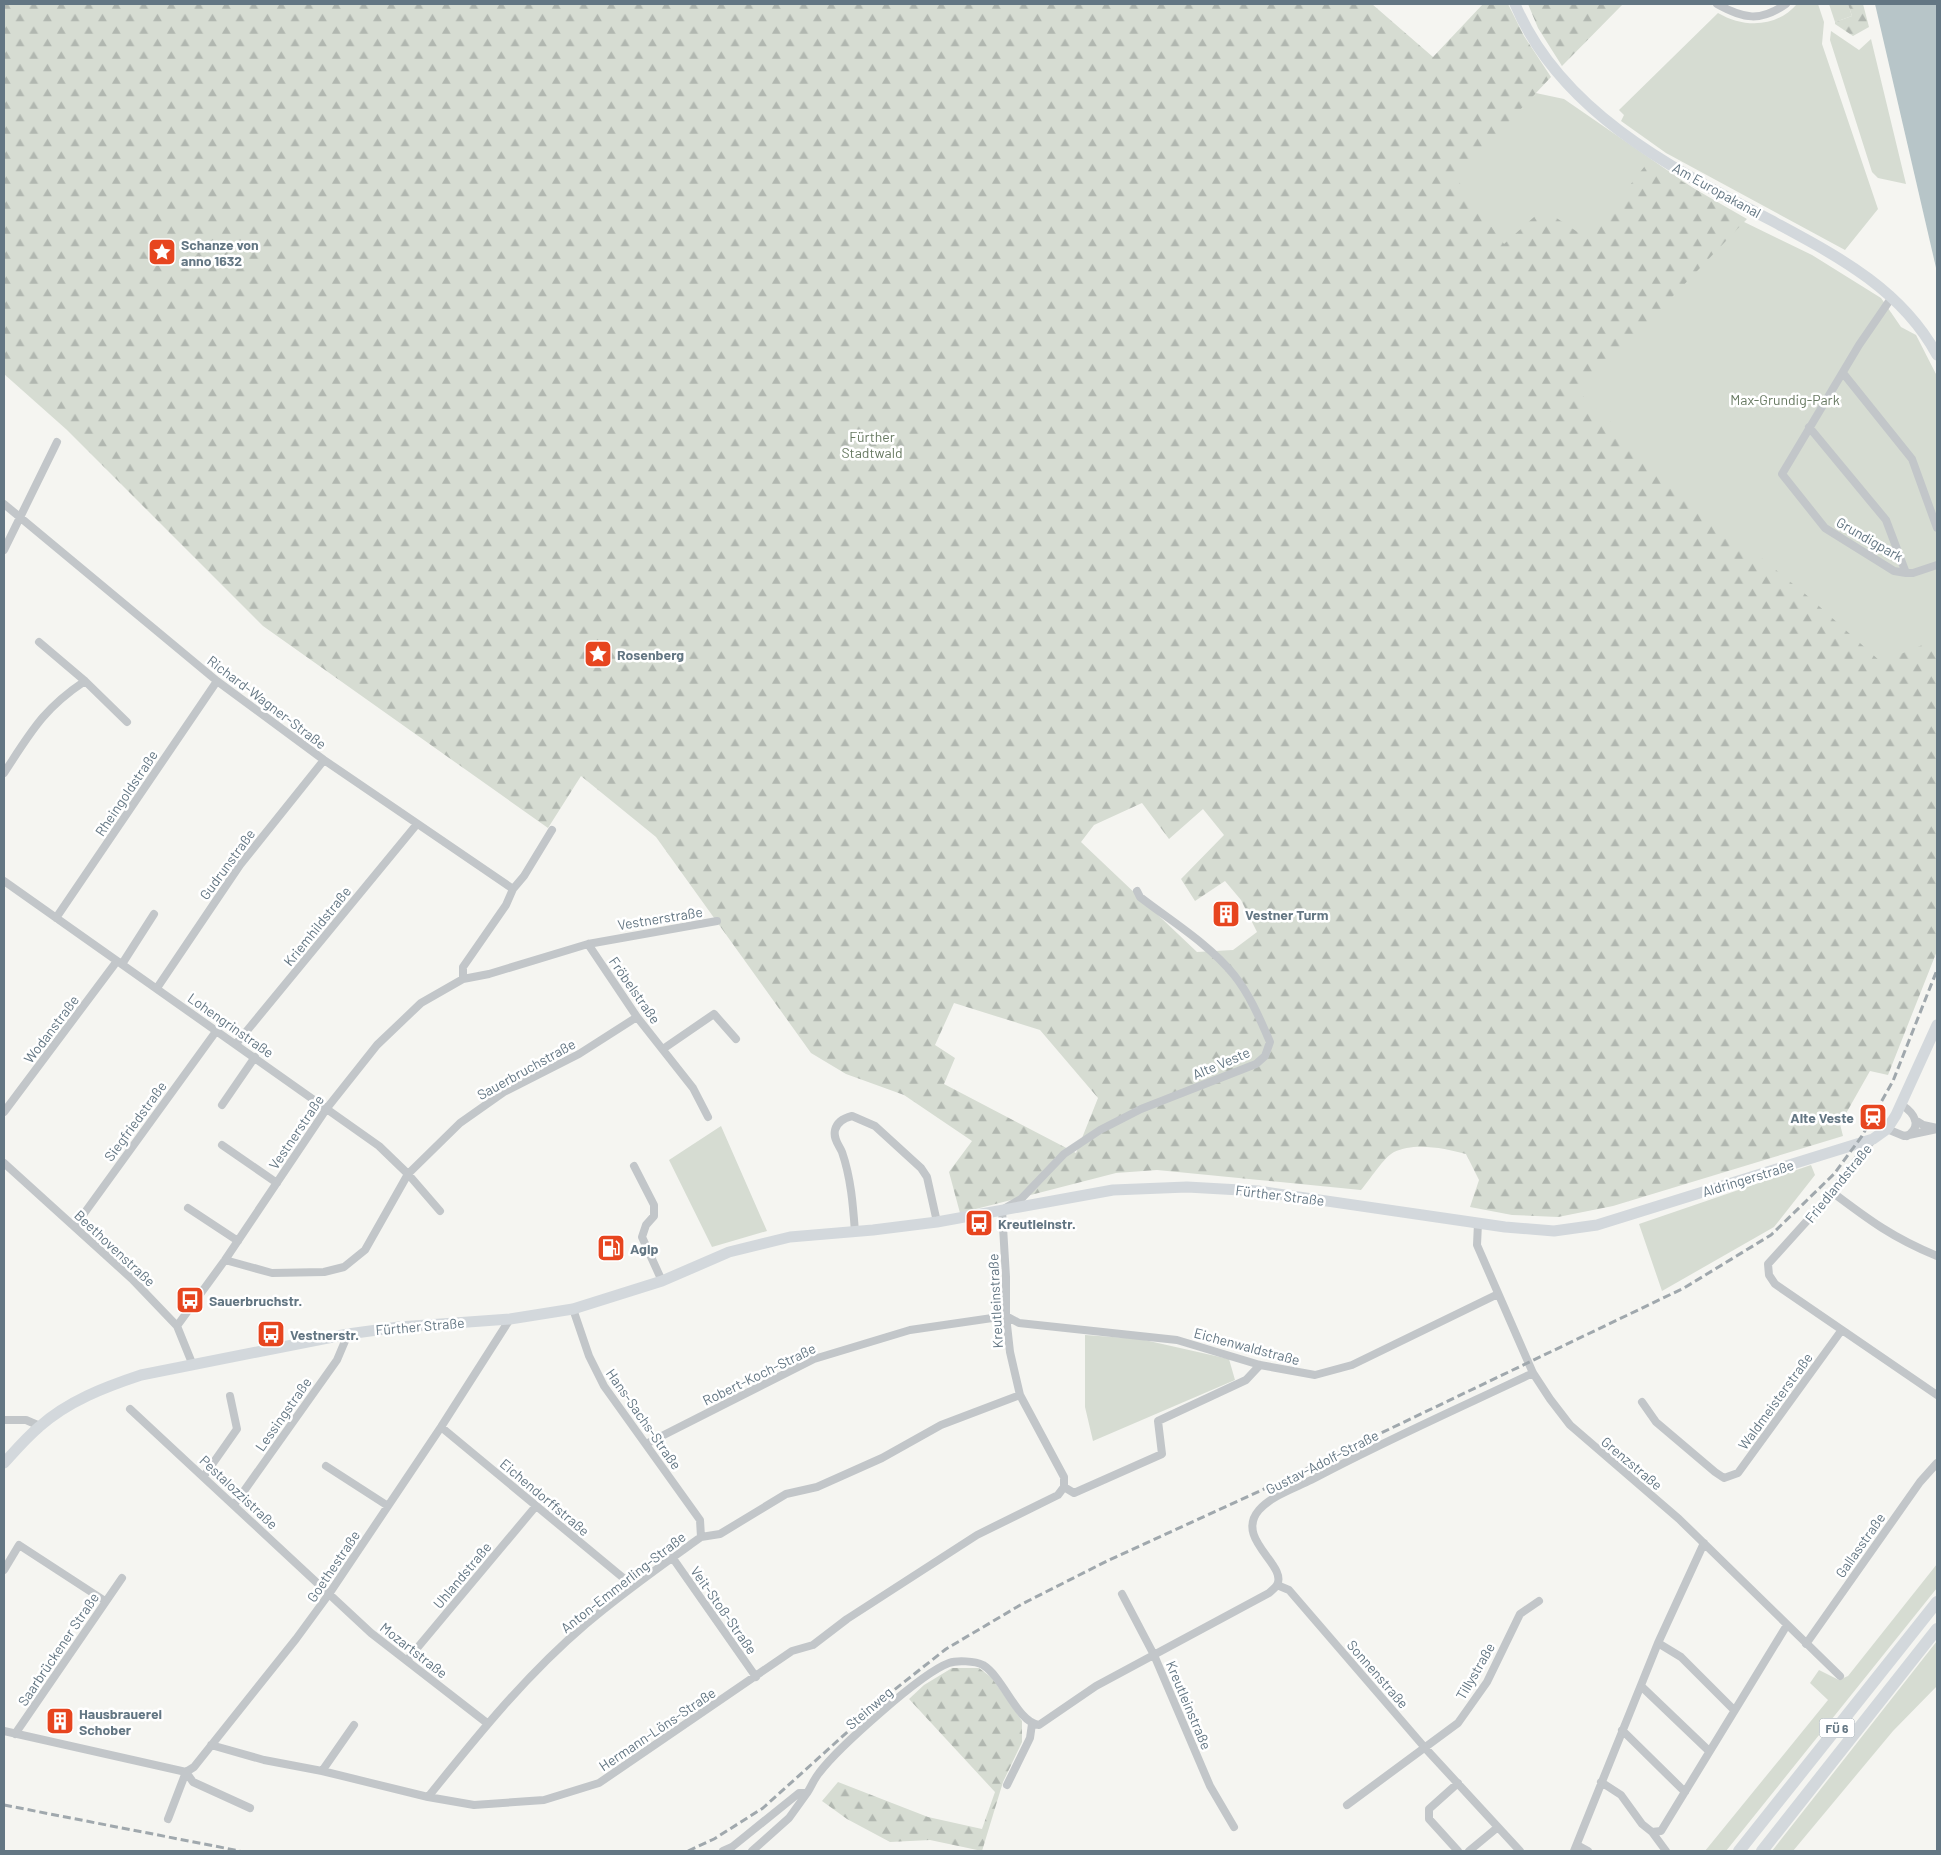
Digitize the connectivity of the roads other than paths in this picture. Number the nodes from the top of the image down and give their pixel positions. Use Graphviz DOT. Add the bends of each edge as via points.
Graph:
graph roads {
  1 [pos="1515,4"];
  2 [pos="1717,4"];
  3 [pos="1786,4"];
  4 [pos="1892,297"];
  5 [pos="1937,356"];
  6 [pos="1842,373"];
  7 [pos="1810,428"];
  8 [pos="57,442"];
  9 [pos="4,504"];
  10 [pos="21,517"];
  11 [pos="1937,528"];
  12 [pos="4,550"];
  13 [pos="1937,564"];
  14 [pos="1906,573"];
  15 [pos="39,642"];
  16 [pos="85,681"];
  17 [pos="217,682"];
  18 [pos="127,722"];
  19 [pos="324,760"];
  20 [pos="4,773"];
  21 [pos="417,824"];
  22 [pos="552,830"];
  23 [pos="4,881"];
  24 [pos="512,889"];
  25 [pos="1137,891"];
  26 [pos="154,914"];
  27 [pos="56,918"];
  28 [pos="717,922"];
  29 [pos="588,944"];
  30 [pos="119,962"];
  31 [pos="463,979"];
  32 [pos="157,988"];
  33 [pos="637,1017"];
  34 [pos="1937,1025"];
  35 [pos="217,1030"];
  36 [pos="736,1039"];
  37 [pos="236,1044"];
  38 [pos="663,1049"];
  39 [pos="255,1057"];
  40 [pos="222,1105"];
  41 [pos="1902,1105"];
  42 [pos="327,1108"];
  43 [pos="4,1112"];
  44 [pos="708,1117"];
  45 [pos="1915,1120"];
  46 [pos="1887,1129"];
  47 [pos="1937,1129"];
  48 [pos="1907,1136"];
  49 [pos="1873,1139"];
  50 [pos="222,1145"];
  51 [pos="4,1163"];
  52 [pos="634,1166"];
  53 [pos="408,1174"];
  54 [pos="277,1183"];
  55 [pos="1832,1192"];
  56 [pos="188,1208"];
  57 [pos="1002,1210"];
  58 [pos="440,1211"];
  59 [pos="1622,1218"];
  60 [pos="936,1222"];
  61 [pos="1478,1223"];
  62 [pos="75,1226"];
  63 [pos="855,1232"];
  64 [pos="238,1241"];
  65 [pos="1937,1256"];
  66 [pos="225,1260"];
  67 [pos="662,1281"];
  68 [pos="1498,1294"];
  69 [pos="573,1309"];
  70 [pos="1006,1316"];
  71 [pos="510,1318"];
  72 [pos="177,1326"];
  73 [pos="1063,1327"];
  74 [pos="1841,1331"];
  75 [pos="348,1334"];
  76 [pos="192,1363"];
  77 [pos="1260,1365"];
  78 [pos="1533,1372"];
  79 [pos="1937,1395"];
  80 [pos="230,1396"];
  81 [pos="1020,1396"];
  82 [pos="1642,1402"];
  83 [pos="130,1409"];
  84 [pos="4,1420"];
  85 [pos="40,1426"];
  86 [pos="442,1427"];
  87 [pos="646,1444"];
  88 [pos="4,1463"];
  89 [pos="1937,1463"];
  90 [pos="326,1466"];
  91 [pos="204,1476"];
  92 [pos="1064,1487"];
  93 [pos="234,1505"];
  94 [pos="388,1506"];
  95 [pos="536,1506"];
  96 [pos="700,1537"];
  97 [pos="1704,1543"];
  98 [pos="672,1557"];
  99 [pos="4,1570"];
  100 [pos="122,1578"];
  101 [pos="1277,1585"];
  102 [pos="633,1586"];
  103 [pos="329,1594"];
  104 [pos="1122,1594"];
  105 [pos="105,1601"];
  106 [pos="1539,1601"];
  107 [pos="1936,1604"];
  108 [pos="1787,1625"];
  109 [pos="1937,1629"];
  110 [pos="1658,1643"];
  111 [pos="1806,1644"];
  112 [pos="1154,1655"];
  113 [pos="408,1659"];
  114 [pos="1840,1676"];
  115 [pos="756,1677"];
  116 [pos="1641,1686"];
  117 [pos="1734,1710"];
  118 [pos="486,1724"];
  119 [pos="1036,1724"];
  120 [pos="354,1725"];
  121 [pos="1622,1730"];
  122 [pos="4,1731"];
  123 [pos="15,1734"];
  124 [pos="211,1745"];
  125 [pos="1426,1749"];
  126 [pos="1709,1752"];
  127 [pos="322,1771"];
  128 [pos="186,1772"];
  129 [pos="1458,1782"];
  130 [pos="1600,1782"];
  131 [pos="1007,1785"];
  132 [pos="1685,1792"];
  133 [pos="807,1793"];
  134 [pos="428,1798"];
  135 [pos="1347,1805"];
  136 [pos="250,1808"];
  137 [pos="168,1819"];
  138 [pos="1234,1827"];
  139 [pos="1498,1827"];
  140 [pos="1652,1832"];
  141 [pos="1576,1848"];
  142 [pos="733,1849"];
  143 [pos="723,1851"];
  144 [pos="752,1851"];
  145 [pos="1458,1851"];
  146 [pos="1470,1851"];
  147 [pos="1520,1851"];
  148 [pos="1588,1851"];
  149 [pos="1666,1851"];
  150 [pos="1739,1851"];
  151 [pos="1762,1851"];
  1 -- 4 [label="main road, Am Europakanal" via="1552,65 1615,128 1701,183 1842,258"];
  2 -- 3 [label="street" via="1736,14 1755,17 1772,14"];
  4 -- 5 [label="main road, Am Europakanal" via="1918,326"];
  4 -- 6 [label="street, Grundigpark"];
  6 -- 7 [label="street, Grundigpark"];
  6 -- 11 [label="street" via="1912,459"];
  7 -- 14 [label="street, Grundigpark" via="1886,520"];
  7 -- 14 [label="street, Grundigpark" via="1782,474 1825,528 1894,571"];
  8 -- 10 [label="street"];
  9 -- 10 [label="street, Richard-Wagner-Straße"];
  10 -- 12 [label="street"];
  10 -- 17 [label="street, Richard-Wagner-Straße"];
  13 -- 14 [label="street, Grundigpark"];
  15 -- 16 [label="street"];
  16 -- 18 [label="street"];
  16 -- 20 [label="street" via="60,698 39,719"];
  17 -- 19 [label="street, Richard-Wagner-Straße"];
  17 -- 27 [label="street, Rheingoldstraße"];
  19 -- 21 [label="street, Richard-Wagner-Straße"];
  19 -- 32 [label="street, Gudrunstraße" via="240,865"];
  21 -- 24 [label="street, Richard-Wagner-Straße"];
  21 -- 37 [label="street, Kriemhildstraße"];
  22 -- 24 [label="street" via="524,876"];
  23 -- 27 [label="street, Lohengrinstraße"];
  24 -- 31 [label="street" via="506,905 463,967"];
  25 -- 57 [label="street, Alte Veste" via="1140,897 1234,974 1250,998 1270,1042 1265,1056 1256,1064 1141,1109 1100,1130 1064,1154 1021,1199"];
  26 -- 30 [label="street"];
  27 -- 30 [label="street, Lohengrinstraße"];
  28 -- 29 [label="street, Vestnerstraße"];
  29 -- 31 [label="street, Vestnerstraße"];
  29 -- 33 [label="street, Fröbelstraße"];
  30 -- 32 [label="street, Lohengrinstraße"];
  30 -- 43 [label="street, Wodanstraße"];
  31 -- 42 [label="street, Vestnerstraße" via="421,1003 377,1045"];
  32 -- 35 [label="street, Lohengrinstraße"];
  33 -- 38 [label="street, Fröbelstraße"];
  33 -- 53 [label="street, Sauerbruchstraße" via="579,1054 504,1092 460,1123"];
  34 -- 41 [label="main road, Friedlandstraße"];
  35 -- 37 [label="street, Lohengrinstraße"];
  35 -- 62 [label="street, Siegfriedstraße"];
  36 -- 38 [label="street" via="714,1014"];
  37 -- 39 [label="street, Lohengrinstraße"];
  38 -- 44 [label="street, Fröbelstraße" via="693,1088"];
  39 -- 40 [label="street"];
  39 -- 42 [label="street, Lohengrinstraße"];
  41 -- 45 [label="street"];
  41 -- 46 [label="main road, Friedlandstraße"];
  42 -- 53 [label="street, Lohengrinstraße" via="379,1146"];
  42 -- 54 [label="street, Vestnerstraße"];
  45 -- 47 [label="street"];
  45 -- 48 [label="street" via="1915,1129"];
  46 -- 48 [label="street"];
  46 -- 49 [label="main road, Friedlandstraße"];
  47 -- 48 [label="street"];
  49 -- 55 [label="street, Friedlandstraße"];
  49 -- 59 [label="main road, Aldringerstraße"];
  50 -- 54 [label="street"];
  51 -- 62 [label="street, Beethovenstraße"];
  52 -- 67 [label="street" via="654,1205 654,1216 642,1236"];
  53 -- 58 [label="street, Lohengrinstraße"];
  53 -- 66 [label="street, Sauerbruchstraße" via="365,1250 344,1266 324,1272 272,1272"];
  54 -- 64 [label="street, Vestnerstraße"];
  55 -- 65 [label="street" via="1879,1228"];
  55 -- 74 [label="street, Friedlandstraße" via="1768,1264 1769,1275 1775,1284"];
  56 -- 64 [label="street"];
  57 -- 60 [label="main road, Fürther Straße"];
  57 -- 61 [label="main road, Fürther Straße" via="1113,1190 1187,1187 1258,1191"];
  57 -- 70 [label="street, Kreutleinstraße"];
  59 -- 61 [label="main road, Fürther Straße" via="1554,1231"];
  60 -- 63 [label="main road, Fürther Straße"];
  60 -- 63 [label="street" via="927,1177 921,1168 875,1126 852,1116 840,1121 835,1138 844,1159 853,1198"];
  61 -- 68 [label="street, Grenzstraße" via="1477,1245"];
  62 -- 72 [label="street, Beethovenstraße"];
  63 -- 67 [label="main road, Fürther Straße" via="790,1237 729,1252"];
  64 -- 66 [label="street, Vestnerstraße"];
  66 -- 72 [label="street, Vestnerstraße"];
  67 -- 69 [label="main road, Fürther Straße"];
  68 -- 77 [label="street, Eichenwaldstraße" via="1332,1372 1315,1375"];
  68 -- 78 [label="street, Grenzstraße"];
  69 -- 71 [label="main road, Fürther Straße"];
  69 -- 87 [label="street, Hans-Sachs-Straße" via="589,1356 604,1386"];
  70 -- 73 [label="street, Robert-Koch-Straße" via="1019,1323"];
  70 -- 81 [label="street, Kreutleinstraße"];
  70 -- 87 [label="street, Robert-Koch-Straße" via="910,1330 814,1359"];
  71 -- 75 [label="main road, Fürther Straße"];
  71 -- 86 [label="street, Goethestraße"];
  72 -- 76 [label="street, Beethovenstraße"];
  73 -- 77 [label="street, Eichenwaldstraße" via="1177,1340"];
  74 -- 79 [label="street"];
  74 -- 82 [label="street, Waldmeisterstraße" via="1738,1473 1724,1478 1656,1422"];
  75 -- 76 [label="main road, Fürther Straße"];
  75 -- 93 [label="street, Lessingstraße" via="337,1360"];
  76 -- 85 [label="main road, Fürther Straße" via="109,1386 75,1402"];
  77 -- 92 [label="street" via="1246,1380 1158,1421 1162,1454 1074,1493"];
  78 -- 97 [label="street, Grenzstraße" via="1570,1425"];
  78 -- 101 [label="street, Gustav-Adolf-Straße" via="1329,1470 1258,1510 1253,1522 1253,1536 1276,1572"];
  80 -- 91 [label="street" via="237,1429"];
  81 -- 92 [label="street, Kreutleinstraße" via="1064,1477"];
  81 -- 96 [label="street, Anton-Emmerling-Straße" via="942,1425 882,1458 813,1489 786,1494 720,1534"];
  83 -- 91 [label="street, Pestalozzistraße"];
  84 -- 85 [label="street" via="26,1420"];
  85 -- 88 [label="main road, Fürther Straße"];
  86 -- 94 [label="street, Goethestraße"];
  86 -- 95 [label="street, Eichendorffstraße"];
  87 -- 96 [label="street, Hans-Sachs-Straße" via="700,1520"];
  89 -- 111 [label="street, Gallasstraße" via="1920,1482"];
  90 -- 94 [label="street"];
  91 -- 93 [label="street, Pestalozzistraße"];
  92 -- 115 [label="street, Hermann-Löns-Straße" via="1058,1495 977,1535 847,1619 812,1646 792,1651"];
  93 -- 103 [label="street, Pestalozzistraße"];
  94 -- 103 [label="street, Goethestraße"];
  95 -- 102 [label="street, Eichendorffstraße"];
  95 -- 113 [label="street, Uhlandstraße"];
  96 -- 98 [label="street, Anton-Emmerling-Straße"];
  97 -- 108 [label="street, Grenzstraße"];
  97 -- 110 [label="street"];
  98 -- 102 [label="street, Anton-Emmerling-Straße"];
  98 -- 115 [label="street, Veit-Stoß-Straße"];
  99 -- 105 [label="street" via="19,1546"];
  100 -- 105 [label="street, Saarbrückener Straße"];
  101 -- 112 [label="street" via="1269,1593"];
  101 -- 125 [label="street, Sonnenstraße" via="1289,1590"];
  102 -- 118 [label="street, Anton-Emmerling-Straße" via="585,1624"];
  103 -- 113 [label="street, Mozartstraße" via="371,1632"];
  103 -- 124 [label="street, Goethestraße"];
  104 -- 112 [label="street, Kreutleinstraße"];
  105 -- 123 [label="street, Saarbrückener Straße"];
  106 -- 125 [label="street, Tillystraße" via="1520,1614 1486,1682 1458,1724"];
  107 -- 150 [label="main road, FÜ 6"];
  108 -- 111 [label="street, Grenzstraße"];
  108 -- 117 [label="street"];
  109 -- 151 [label="main road, FÜ 6"];
  110 -- 116 [label="street"];
  110 -- 117 [label="street" via="1681,1657"];
  111 -- 114 [label="street, Grenzstraße"];
  112 -- 119 [label="street" via="1096,1686"];
  112 -- 138 [label="street, Kreutleinstraße" via="1210,1786"];
  113 -- 118 [label="street, Mozartstraße"];
  115 -- 134 [label="street, Hermann-Löns-Straße" via="599,1783 544,1800 474,1805"];
  116 -- 121 [label="street"];
  116 -- 126 [label="street"];
  117 -- 126 [label="street"];
  118 -- 134 [label="street, Anton-Emmerling-Straße"];
  119 -- 131 [label="street"];
  119 -- 133 [label="street, Steinweg" via="1025,1717 996,1675 981,1664 950,1662 912,1687 850,1742 819,1774"];
  120 -- 127 [label="street"];
  121 -- 130 [label="street"];
  121 -- 132 [label="street"];
  122 -- 123 [label="street"];
  123 -- 128 [label="street"];
  124 -- 127 [label="street, Hermann-Löns-Straße" via="264,1760"];
  124 -- 128 [label="street, Goethestraße"];
  125 -- 129 [label="street, Sonnenstraße"];
  125 -- 135 [label="street, Tillystraße"];
  126 -- 132 [label="street"];
  127 -- 134 [label="street, Hermann-Löns-Straße"];
  128 -- 136 [label="street" via="193,1782"];
  128 -- 137 [label="street, Goethestraße"];
  129 -- 139 [label="street, Sonnenstraße"];
  129 -- 145 [label="street" via="1427,1813"];
  130 -- 140 [label="street" via="1620,1795"];
  130 -- 141 [label="street"];
  132 -- 140 [label="street" via="1661,1831"];
  133 -- 142 [label="street, Steinweg" via="799,1793"];
  133 -- 144 [label="street" via="789,1818"];
  139 -- 146 [label="street"];
  139 -- 147 [label="street, Sonnenstraße"];
  140 -- 149 [label="street"];
  141 -- 148 [label="street"];
  142 -- 143 [label="street, Steinweg"];
}
